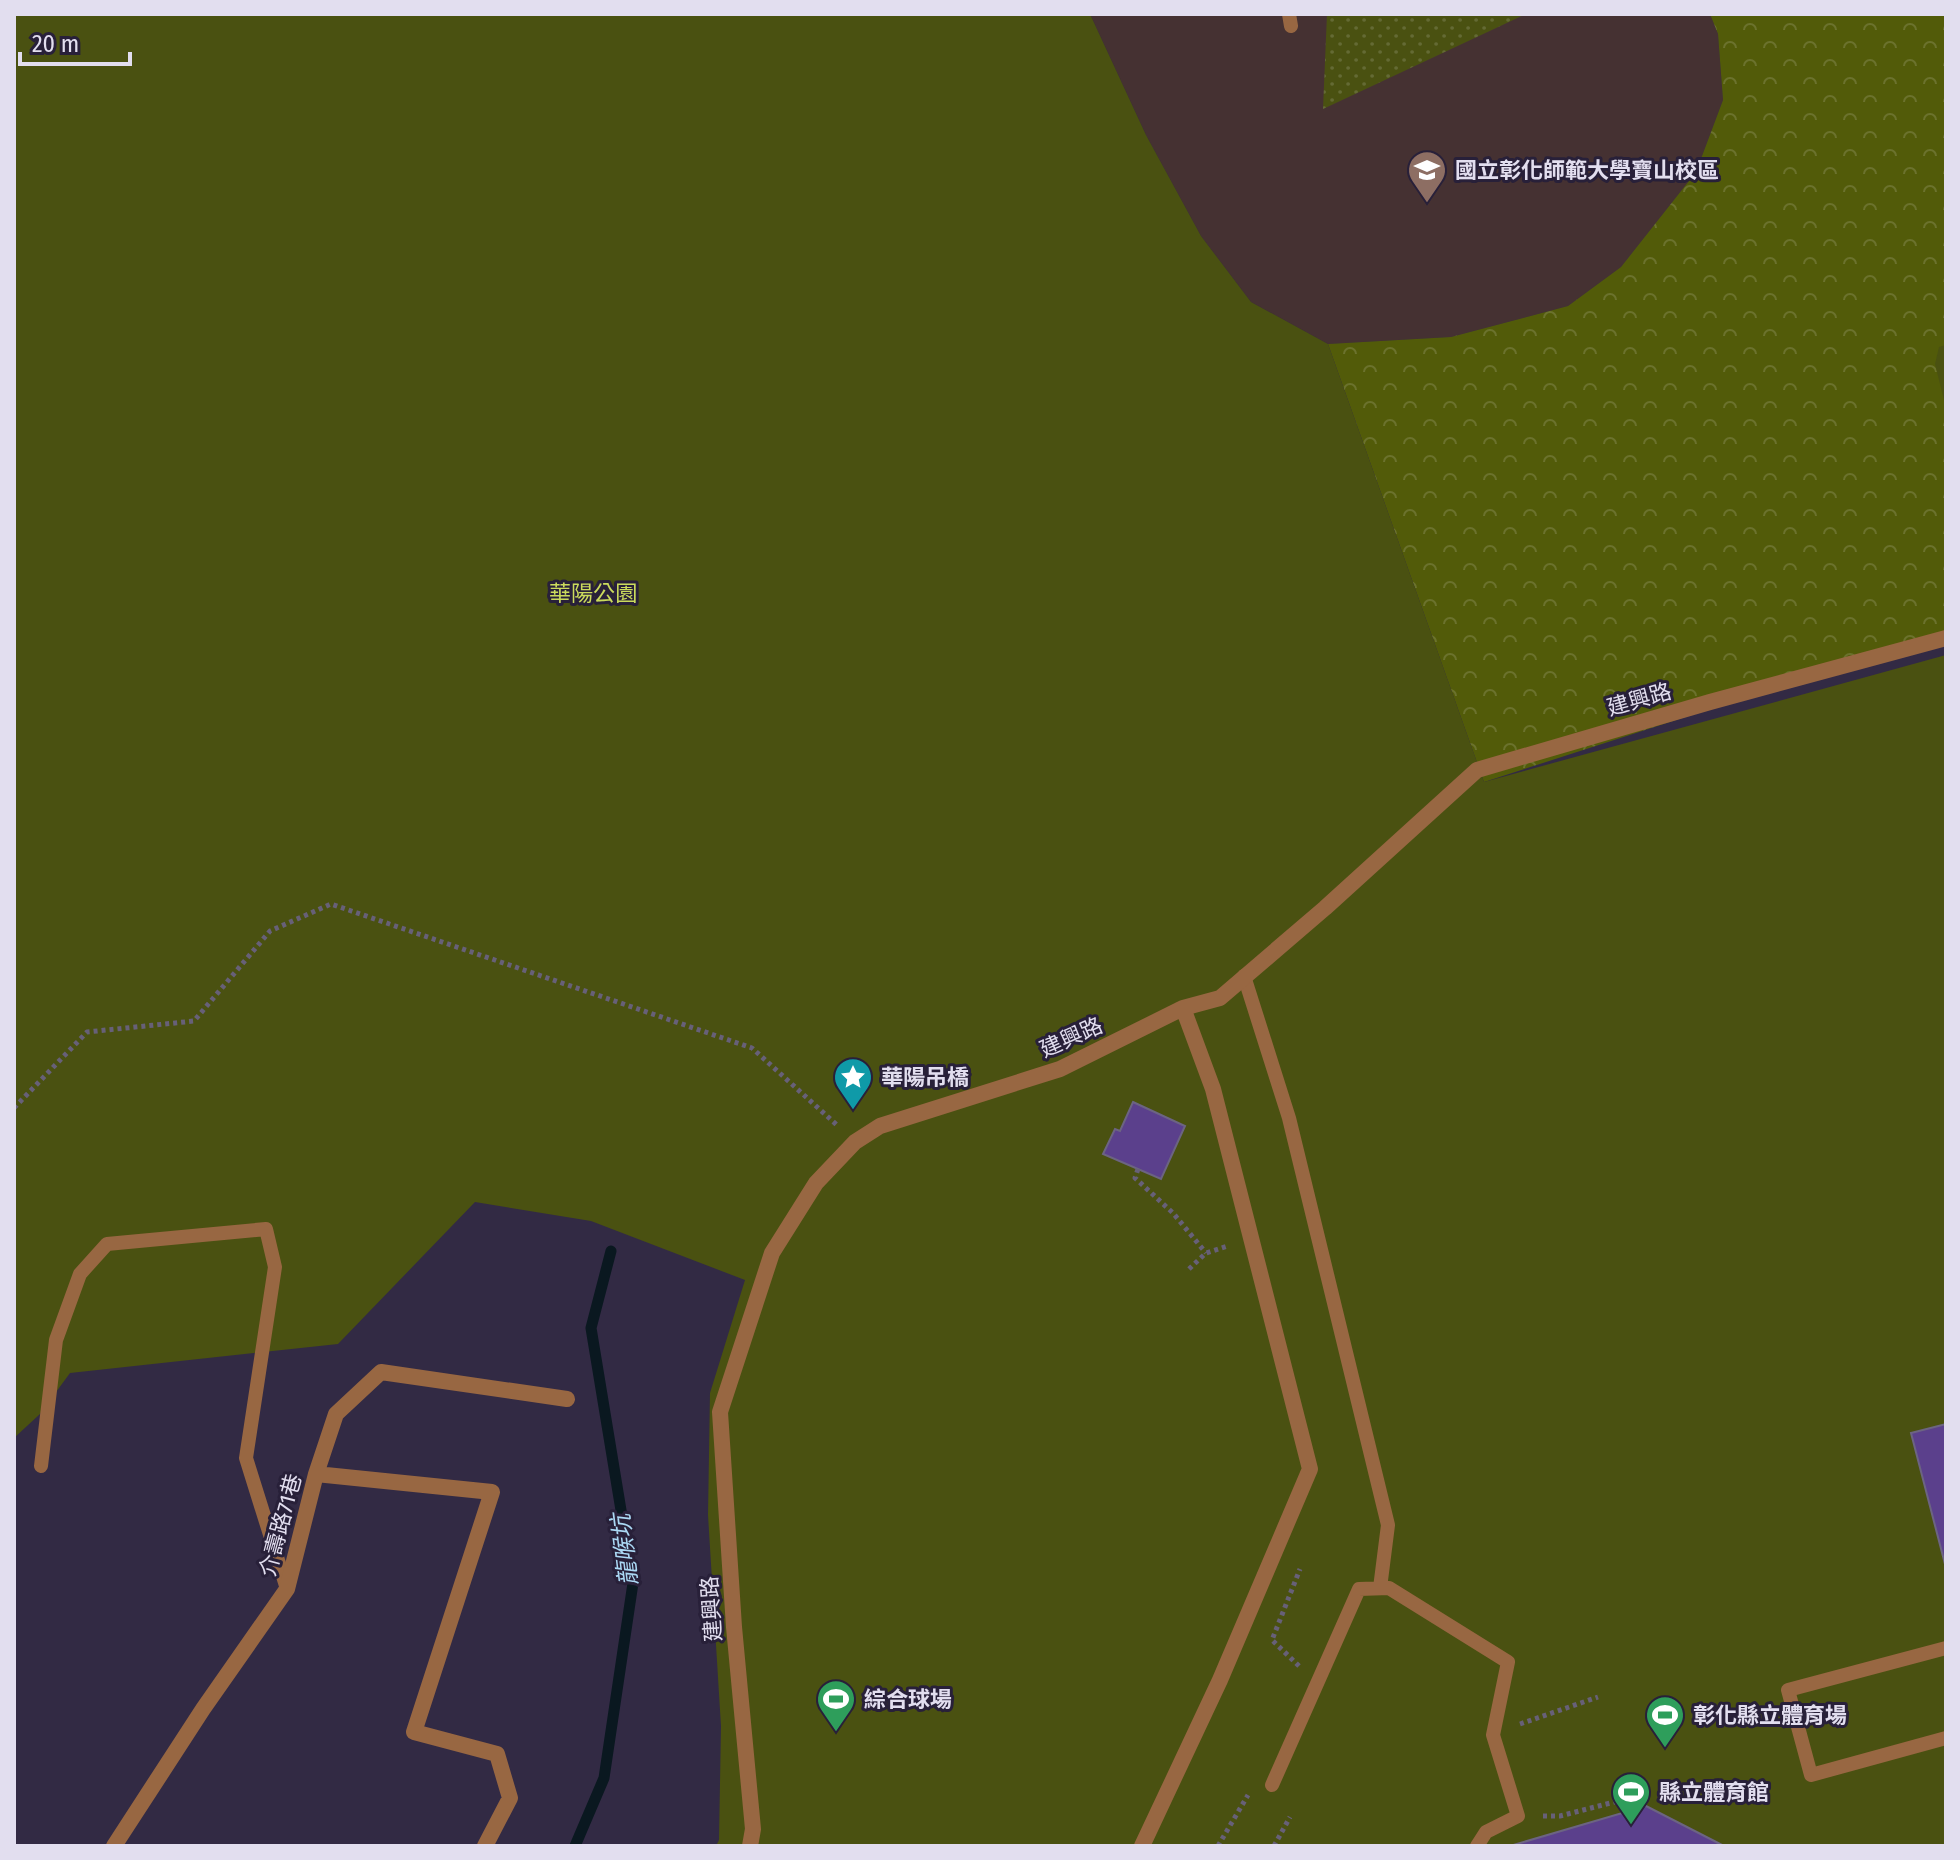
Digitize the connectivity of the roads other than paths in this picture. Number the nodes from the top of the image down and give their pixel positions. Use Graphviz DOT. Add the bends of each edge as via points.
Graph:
graph roads {
  1 [pos="1946,638"];
  2 [pos="1244,976"];
  3 [pos="1183,1008"];
  4 [pos="567,1399"];
  5 [pos="41,1466"];
  6 [pos="316,1474"];
  7 [pos="1380,1588"];
  8 [pos="287,1589"];
  9 [pos="1946,1648"];
  10 [pos="1946,1738"];
  11 [pos="1272,1785"];
  12 [pos="114,1846"];
  13 [pos="485,1846"];
  14 [pos="750,1846"];
  15 [pos="1142,1846"];
  16 [pos="1477,1846"];
  1 -- 2 [label="street, 建興路" via="1477,770"];
  2 -- 3 [label="street, 建興路" via="1220,998"];
  2 -- 7 [label="lane" via="1289,1118 1388,1525"];
  3 -- 14 [label="street, 建興路" via="1060,1069 880,1126 855,1142 816,1183 772,1253 720,1412 753,1829"];
  3 -- 15 [label="street" via="1213,1089 1310,1469"];
  4 -- 6 [label="street, 介壽路71巷" via="381,1372 336,1414"];
  5 -- 8 [label="lane" via="56,1340 80,1274 107,1244 266,1229 275,1267 246,1458"];
  6 -- 8 [label="street, 介壽路71巷"];
  6 -- 13 [label="street" via="492,1492 414,1732 497,1754 510,1798"];
  7 -- 11 [label="lane" via="1359,1589"];
  7 -- 16 [label="lane" via="1389,1588 1508,1662 1493,1735 1518,1816 1486,1832"];
  8 -- 12 [label="street, 介壽路71巷"];
  9 -- 10 [label="lane" via="1788,1690 1811,1775"];
}
